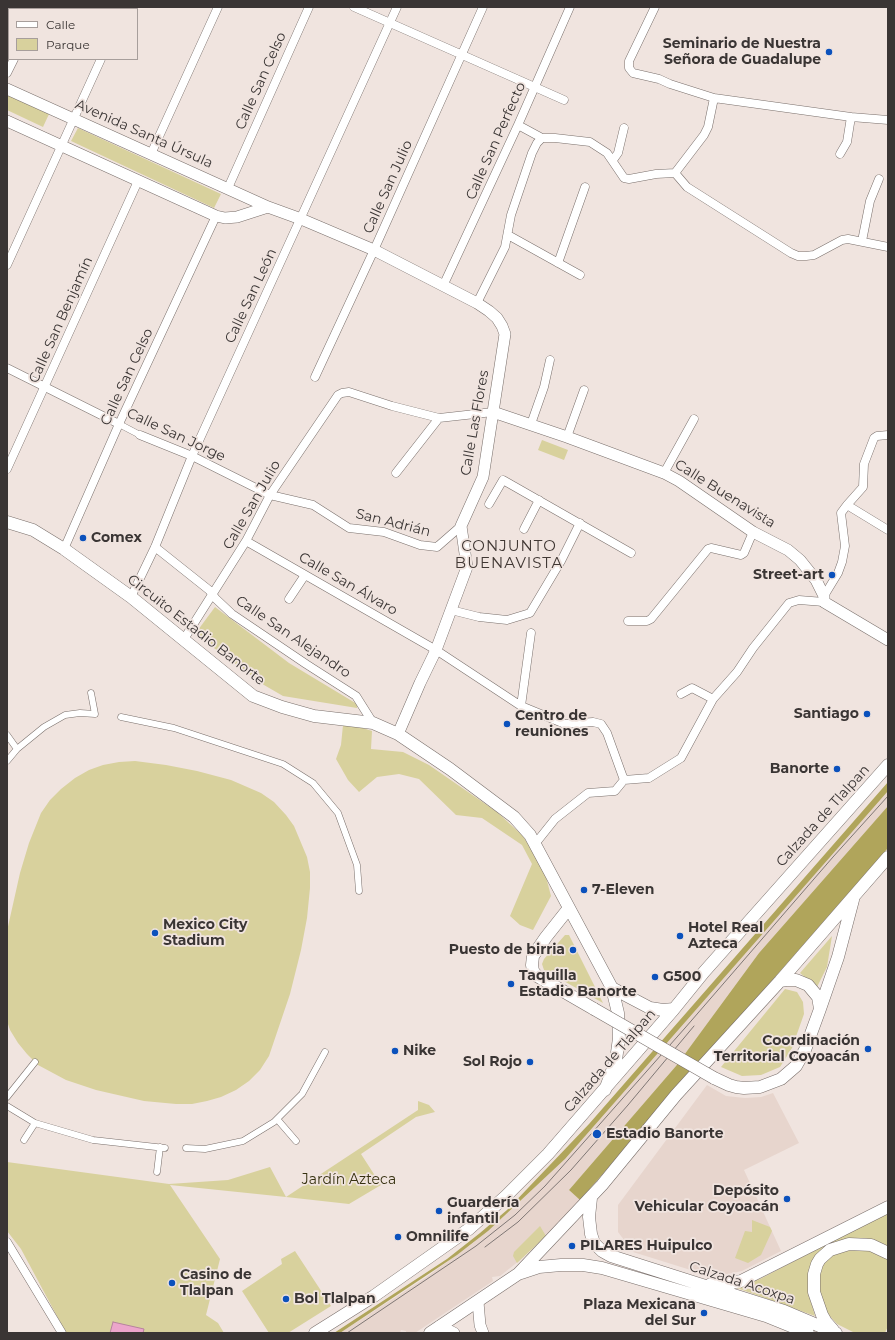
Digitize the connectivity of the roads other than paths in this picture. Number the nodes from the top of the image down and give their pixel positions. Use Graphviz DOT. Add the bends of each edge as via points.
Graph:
graph roads {
  1 [pos="218,7"];
  2 [pos="309,7"];
  3 [pos="354,7"];
  4 [pos="397,7"];
  5 [pos="483,7"];
  6 [pos="570,7"];
  7 [pos="655,7"];
  8 [pos="389,23"];
  9 [pos="461,55"];
  10 [pos="14,60"];
  11 [pos="101,60"];
  12 [pos="7,74"];
  13 [pos="534,88"];
  14 [pos="7,89"];
  15 [pos="714,98"];
  16 [pos="564,100"];
  17 [pos="851,117"];
  18 [pos="74,120"];
  19 [pos="888,120"];
  20 [pos="7,121"];
  21 [pos="518,125"];
  22 [pos="624,128"];
  23 [pos="542,138"];
  24 [pos="62,146"];
  25 [pos="151,154"];
  26 [pos="840,154"];
  27 [pos="613,160"];
  28 [pos="675,173"];
  29 [pos="879,179"];
  30 [pos="138,181"];
  31 [pos="585,187"];
  32 [pos="228,188"];
  33 [pos="268,207"];
  34 [pos="216,216"];
  35 [pos="301,219"];
  36 [pos="508,235"];
  37 [pos="862,241"];
  38 [pos="888,247"];
  39 [pos="374,250"];
  40 [pos="558,263"];
  41 [pos="7,265"];
  42 [pos="580,275"];
  43 [pos="443,286"];
  44 [pos="477,303"];
  45 [pos="550,360"];
  46 [pos="7,368"];
  47 [pos="314,377"];
  48 [pos="45,386"];
  49 [pos="584,390"];
  50 [pos="493,412"];
  51 [pos="439,418"];
  52 [pos="694,419"];
  53 [pos="119,424"];
  54 [pos="531,424"];
  55 [pos="140,434"];
  56 [pos="888,435"];
  57 [pos="567,437"];
  58 [pos="192,456"];
  59 [pos="7,469"];
  60 [pos="664,473"];
  61 [pos="396,474"];
  62 [pos="270,495"];
  63 [pos="539,500"];
  64 [pos="489,504"];
  65 [pos="847,505"];
  66 [pos="7,522"];
  67 [pos="580,523"];
  68 [pos="461,526"];
  69 [pos="524,529"];
  70 [pos="888,530"];
  71 [pos="753,532"];
  72 [pos="246,541"];
  73 [pos="155,547"];
  74 [pos="64,549"];
  75 [pos="631,553"];
  76 [pos="305,575"];
  77 [pos="212,595"];
  78 [pos="131,597"];
  79 [pos="289,599"];
  80 [pos="824,599"];
  81 [pos="452,610"];
  82 [pos="628,621"];
  83 [pos="531,634"];
  84 [pos="184,639"];
  85 [pos="888,640"];
  86 [pos="436,650"];
  87 [pos="91,693"];
  88 [pos="681,694"];
  89 [pos="713,699"];
  90 [pos="522,706"];
  91 [pos="121,717"];
  92 [pos="373,723"];
  93 [pos="398,734"];
  94 [pos="7,735"];
  95 [pos="17,749"];
  96 [pos="7,761"];
  97 [pos="888,765"];
  98 [pos="624,780"];
  99 [pos="535,844"];
  100 [pos="888,857"];
  101 [pos="359,891"];
  102 [pos="853,897"];
  103 [pos="569,908"];
  104 [pos="780,981"];
  105 [pos="612,988"];
  106 [pos="674,1009"];
  107 [pos="820,1010"];
  108 [pos="325,1052"];
  109 [pos="35,1062"];
  110 [pos="605,1090"];
  111 [pos="7,1096"];
  112 [pos="7,1106"];
  113 [pos="277,1119"];
  114 [pos="35,1123"];
  115 [pos="24,1140"];
  116 [pos="296,1141"];
  117 [pos="186,1148"];
  118 [pos="157,1172"];
  119 [pos="591,1198"];
  120 [pos="888,1207"];
  121 [pos="7,1242"];
  122 [pos="888,1253"];
  123 [pos="518,1274"];
  124 [pos="699,1284"];
  125 [pos="478,1302"];
  126 [pos="440,1326"];
  127 [pos="62,1333"];
  128 [pos="315,1333"];
  129 [pos="430,1333"];
  130 [pos="454,1333"];
  131 [pos="483,1333"];
  132 [pos="808,1333"];
  133 [pos="836,1333"];
  1 -- 25 [label="street"];
  2 -- 32 [label="street, Calle San Celso"];
  3 -- 8 [label="street"];
  4 -- 8 [label="street, Calle San León"];
  5 -- 9 [label="street, Calle San Julio"];
  6 -- 13 [label="street, Calle San Perfecto"];
  7 -- 15 [label="street" via="629,61 629,68 633,73"];
  8 -- 9 [label="street"];
  8 -- 35 [label="street, Calle San León"];
  9 -- 13 [label="street"];
  9 -- 39 [label="street, Calle San Julio"];
  10 -- 12 [label="street"];
  11 -- 18 [label="street"];
  13 -- 16 [label="street"];
  13 -- 21 [label="street, Calle San Perfecto"];
  14 -- 18 [label="street, Avenida Santa Úrsula"];
  15 -- 17 [label="street"];
  15 -- 28 [label="street" via="711,119 706,131"];
  17 -- 19 [label="street"];
  17 -- 26 [label="street" via="847,142"];
  18 -- 24 [label="street"];
  18 -- 25 [label="street, Avenida Santa Úrsula"];
  20 -- 24 [label="street"];
  21 -- 23 [label="street"];
  21 -- 43 [label="street, Calle San Perfecto"];
  22 -- 27 [label="street" via="618,153"];
  23 -- 27 [label="street" via="590,142 600,147"];
  23 -- 36 [label="street" via="532,153 511,215"];
  24 -- 30 [label="street"];
  24 -- 41 [label="street"];
  25 -- 32 [label="street, Avenida Santa Úrsula"];
  27 -- 28 [label="street" via="624,178"];
  28 -- 37 [label="street" via="687,187 791,253 806,256 842,240"];
  29 -- 37 [label="street" via="870,201"];
  30 -- 34 [label="street"];
  30 -- 48 [label="street, Calle San Benjamín"];
  31 -- 40 [label="street"];
  32 -- 33 [label="street, Avenida Santa Úrsula"];
  33 -- 34 [label="street" via="237,217"];
  33 -- 35 [label="street, Avenida Santa Úrsula"];
  34 -- 53 [label="street, Calle San Celso"];
  35 -- 39 [label="street, Avenida Santa Úrsula"];
  35 -- 58 [label="street, Calle San León"];
  36 -- 40 [label="street"];
  36 -- 44 [label="street" via="505,247"];
  37 -- 38 [label="street"];
  39 -- 43 [label="street, Avenida Santa Úrsula"];
  39 -- 47 [label="street, Calle San Julio"];
  40 -- 42 [label="street"];
  43 -- 44 [label="street, Avenida Santa Úrsula"];
  44 -- 50 [label="street, Calle Las Flores" via="497,318 505,334"];
  45 -- 54 [label="street"];
  46 -- 48 [label="street, Calle San Jorge"];
  48 -- 53 [label="street, Calle San Jorge"];
  48 -- 59 [label="street, Calle San Benjamín"];
  49 -- 57 [label="street"];
  50 -- 51 [label="street"];
  50 -- 54 [label="street, Calle Buenavista"];
  50 -- 68 [label="street, Calle Las Flores" via="483,477"];
  51 -- 61 [label="street"];
  51 -- 62 [label="street, Calle San Julio" via="349,392 342,393 333,402"];
  52 -- 60 [label="street"];
  53 -- 55 [label="street, Calle San Jorge"];
  53 -- 74 [label="street, Calle San Celso"];
  54 -- 57 [label="street, Calle Buenavista"];
  55 -- 58 [label="street, Calle San Jorge"];
  56 -- 65 [label="street" via="874,438 864,464 864,487"];
  57 -- 60 [label="street, Calle Buenavista"];
  58 -- 62 [label="street, Calle San Jorge"];
  58 -- 73 [label="street, Calle San León"];
  60 -- 71 [label="street, Calle Buenavista"];
  62 -- 68 [label="street, San Adrián" via="313,505 349,528 384,532 420,545 437,547"];
  62 -- 72 [label="street, Calle San Julio"];
  63 -- 64 [label="street" via="503,480"];
  63 -- 67 [label="street"];
  63 -- 69 [label="street"];
  65 -- 70 [label="street"];
  65 -- 80 [label="street" via="841,513 845,546 842,562"];
  66 -- 74 [label="main road, Circuito Estadio Banorte" via="33,530"];
  67 -- 75 [label="street"];
  67 -- 81 [label="street" via="530,613 507,620 479,617"];
  68 -- 81 [label="street" via="467,567"];
  71 -- 80 [label="street, Calle Buenavista" via="794,555 816,580"];
  71 -- 82 [label="street" via="744,553 708,549 651,618 647,621"];
  72 -- 76 [label="street, Calle San Álvaro"];
  72 -- 77 [label="street, Calle San Julio"];
  73 -- 77 [label="street, Calle San Alejandro"];
  73 -- 78 [label="street, Calle San León"];
  74 -- 78 [label="main road, Circuito Estadio Banorte"];
  76 -- 79 [label="street"];
  76 -- 86 [label="street, Calle San Álvaro"];
  77 -- 84 [label="street, Calle San Julio"];
  77 -- 92 [label="street, Calle San Alejandro" via="232,614 356,696"];
  78 -- 84 [label="main road, Circuito Estadio Banorte"];
  80 -- 85 [label="street"];
  80 -- 89 [label="street" via="789,603 737,672"];
  81 -- 86 [label="street"];
  83 -- 90 [label="street"];
  84 -- 92 [label="main road, Circuito Estadio Banorte" via="253,696 314,716"];
  86 -- 90 [label="street, Calle San Álvaro"];
  86 -- 93 [label="street"];
  87 -- 95 [label="street" via="95,714 65,714"];
  88 -- 89 [label="street" via="692,688"];
  89 -- 98 [label="street" via="681,758 649,778"];
  90 -- 98 [label="street, Calle San Álvaro" via="565,724 601,724 607,732"];
  91 -- 101 [label="street" via="174,728 283,764 313,783 338,812 357,865"];
  92 -- 93 [label="main road, Circuito Estadio Banorte"];
  93 -- 99 [label="main road, Circuito Estadio Banorte" via="450,768 503,808 525,828"];
  94 -- 95 [label="street"];
  95 -- 96 [label="street"];
  97 -- 106 [label="main road, Calzada de Tlalpan"];
  98 -- 99 [label="street" via="615,792 588,793 554,819"];
  99 -- 103 [label="main road, Circuito Estadio Banorte"];
  100 -- 102 [label="main road"];
  102 -- 104 [label="main road"];
  102 -- 107 [label="main road" via="838,957"];
  103 -- 105 [label="main road, Circuito Estadio Banorte"];
  103 -- 107 [label="main road, bridge" via="533,956 533,971 537,976 729,1085 744,1088 760,1087 780,1080 792,1071 810,1040"];
  104 -- 107 [label="main road" via="796,980 808,985 818,997"];
  104 -- 119 [label="main road" via="676,1095"];
  105 -- 106 [label="main road" via="650,1008"];
  105 -- 110 [label="main road, Circuito Estadio Banorte" via="618,1013 619,1038 616,1060"];
  106 -- 110 [label="main road, Calzada de Tlalpan"];
  108 -- 113 [label="street" via="302,1094"];
  109 -- 111 [label="street"];
  110 -- 128 [label="main road, Calzada de Tlalpan" via="548,1154 469,1229 374,1296"];
  112 -- 114 [label="street"];
  113 -- 116 [label="street"];
  113 -- 117 [label="street" via="243,1141 205,1149"];
  114 -- 115 [label="street"];
  114 -- 118 [label="street" via="93,1140 162,1148"];
  119 -- 123 [label="main road"];
  119 -- 124 [label="main road, Calzada Acoxpa" via="590,1234 594,1244 602,1251"];
  120 -- 124 [label="main road" via="741,1280 721,1285"];
  121 -- 127 [label="street"];
  122 -- 133 [label="main road" via="871,1245 849,1244 830,1250 820,1259 814,1274 816,1300 826,1322"];
  123 -- 125 [label="main road"];
  123 -- 132 [label="main road, Calzada Acoxpa" via="539,1267 561,1265 602,1268 766,1316"];
  124 -- 133 [label="main road, Calzada Acoxpa" via="784,1311"];
  125 -- 126 [label="main road"];
  125 -- 131 [label="street"];
  126 -- 129 [label="main road"];
  126 -- 130 [label="street"];
}
